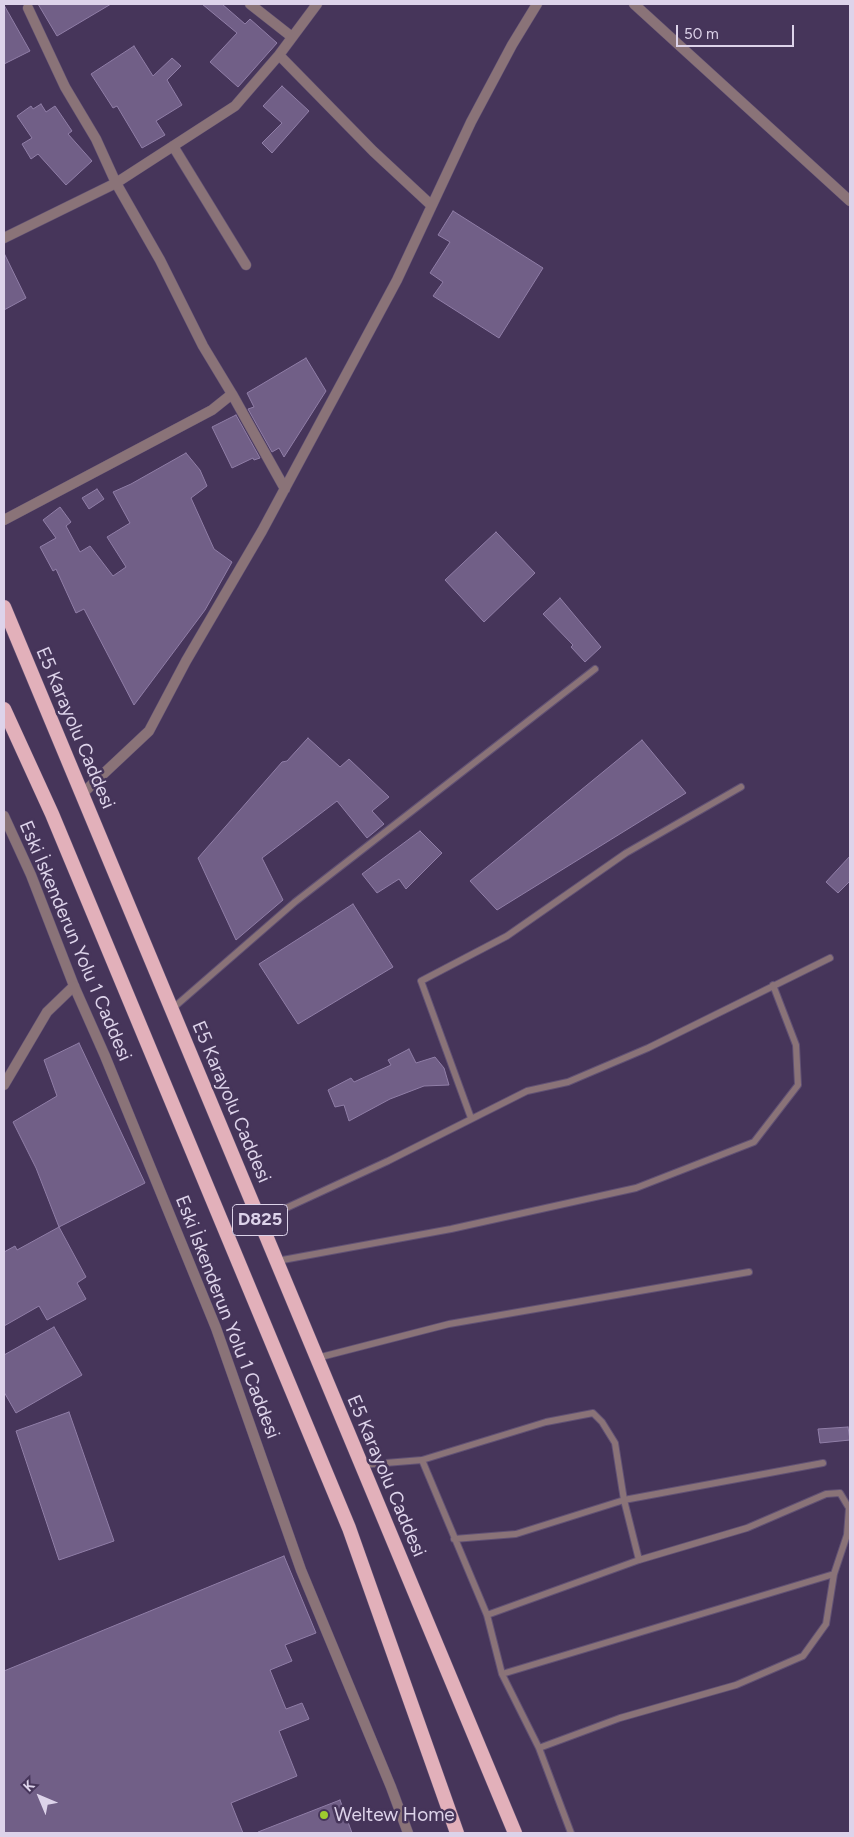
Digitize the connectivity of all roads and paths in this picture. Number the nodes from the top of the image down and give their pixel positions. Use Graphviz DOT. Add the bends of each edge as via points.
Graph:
graph roads {
  1 [pos="250,4"];
  2 [pos="317,4"];
  3 [pos="538,4"];
  4 [pos="634,4"];
  5 [pos="28,8"];
  6 [pos="292,38"];
  7 [pos="279,55"];
  8 [pos="174,146"];
  9 [pos="116,183"];
  10 [pos="850,200"];
  11 [pos="432,205"];
  12 [pos="4,238"];
  13 [pos="246,265"];
  14 [pos="232,394"];
  15 [pos="285,490"];
  16 [pos="4,520"];
  17 [pos="4,607"];
  18 [pos="595,669"];
  19 [pos="4,709"];
  20 [pos="741,787"];
  21 [pos="83,793"];
  22 [pos="4,816"];
  23 [pos="830,958"];
  24 [pos="74,986"];
  25 [pos="773,986"];
  26 [pos="172,1008"];
  27 [pos="4,1085"];
  28 [pos="471,1118"];
  29 [pos="260,1220"];
  30 [pos="277,1260"];
  31 [pos="749,1272"];
  32 [pos="317,1358"];
  33 [pos="422,1460"];
  34 [pos="823,1463"];
  35 [pos="361,1465"];
  36 [pos="624,1500"];
  37 [pos="454,1539"];
  38 [pos="639,1560"];
  39 [pos="834,1574"];
  40 [pos="487,1615"];
  41 [pos="502,1674"];
  42 [pos="539,1748"];
  43 [pos="408,1833"];
  44 [pos="458,1833"];
  45 [pos="515,1833"];
  46 [pos="571,1833"];
  1 -- 6 [label="street"];
  2 -- 6 [label="street"];
  3 -- 11 [label="street" via="512,45"];
  4 -- 10 [label="street"];
  5 -- 9 [label="street"];
  6 -- 7 [label="street"];
  7 -- 8 [label="street" via="235,106"];
  7 -- 11 [label="street" via="373,151"];
  8 -- 9 [label="street"];
  8 -- 13 [label="street"];
  9 -- 12 [label="street"];
  9 -- 14 [label="street"];
  11 -- 15 [label="street" via="398,280"];
  14 -- 15 [label="street"];
  14 -- 16 [label="street" via="212,410"];
  15 -- 21 [label="street" via="149,731"];
  17 -- 21 [label="highway, E5 Karayolu Caddesi / D825"];
  18 -- 26 [label="lane" via="295,902"];
  19 -- 44 [label="highway, D825" via="52,814 349,1528"];
  20 -- 28 [label="lane" via="626,853 507,936 421,981"];
  21 -- 26 [label="highway, E5 Karayolu Caddesi / D825"];
  22 -- 24 [label="street, Eski İskenderun Yolu 1 Caddesi" via="31,875"];
  23 -- 25 [label="lane"];
  24 -- 27 [label="street" via="47,1012"];
  24 -- 43 [label="street, Eski İskenderun Yolu 1 Caddesi" via="216,1328 301,1570"];
  25 -- 28 [label="lane" via="648,1048 568,1082 527,1091"];
  25 -- 30 [label="lane" via="796,1045 798,1085 754,1142 636,1188 451,1229"];
  26 -- 29 [label="highway, E5 Karayolu Caddesi / D825"];
  28 -- 29 [label="lane" via="388,1161"];
  29 -- 30 [label="highway, E5 Karayolu Caddesi / D825"];
  30 -- 32 [label="highway, E5 Karayolu Caddesi / D825"];
  31 -- 32 [label="lane" via="449,1324"];
  32 -- 35 [label="highway, E5 Karayolu Caddesi / D825"];
  33 -- 35 [label="lane"];
  33 -- 36 [label="lane" via="546,1422 593,1414 615,1443"];
  33 -- 37 [label="lane"];
  34 -- 36 [label="lane"];
  35 -- 45 [label="highway, E5 Karayolu Caddesi / D825"];
  36 -- 37 [label="lane" via="516,1534"];
  36 -- 38 [label="lane"];
  37 -- 40 [label="lane"];
  38 -- 39 [label="lane" via="747,1528 826,1494 840,1493 849,1508 847,1534"];
  38 -- 40 [label="lane"];
  39 -- 41 [label="lane"];
  39 -- 42 [label="lane" via="826,1624 803,1656 736,1685 620,1718"];
  40 -- 41 [label="lane"];
  41 -- 42 [label="lane"];
  42 -- 46 [label="lane"];
}
